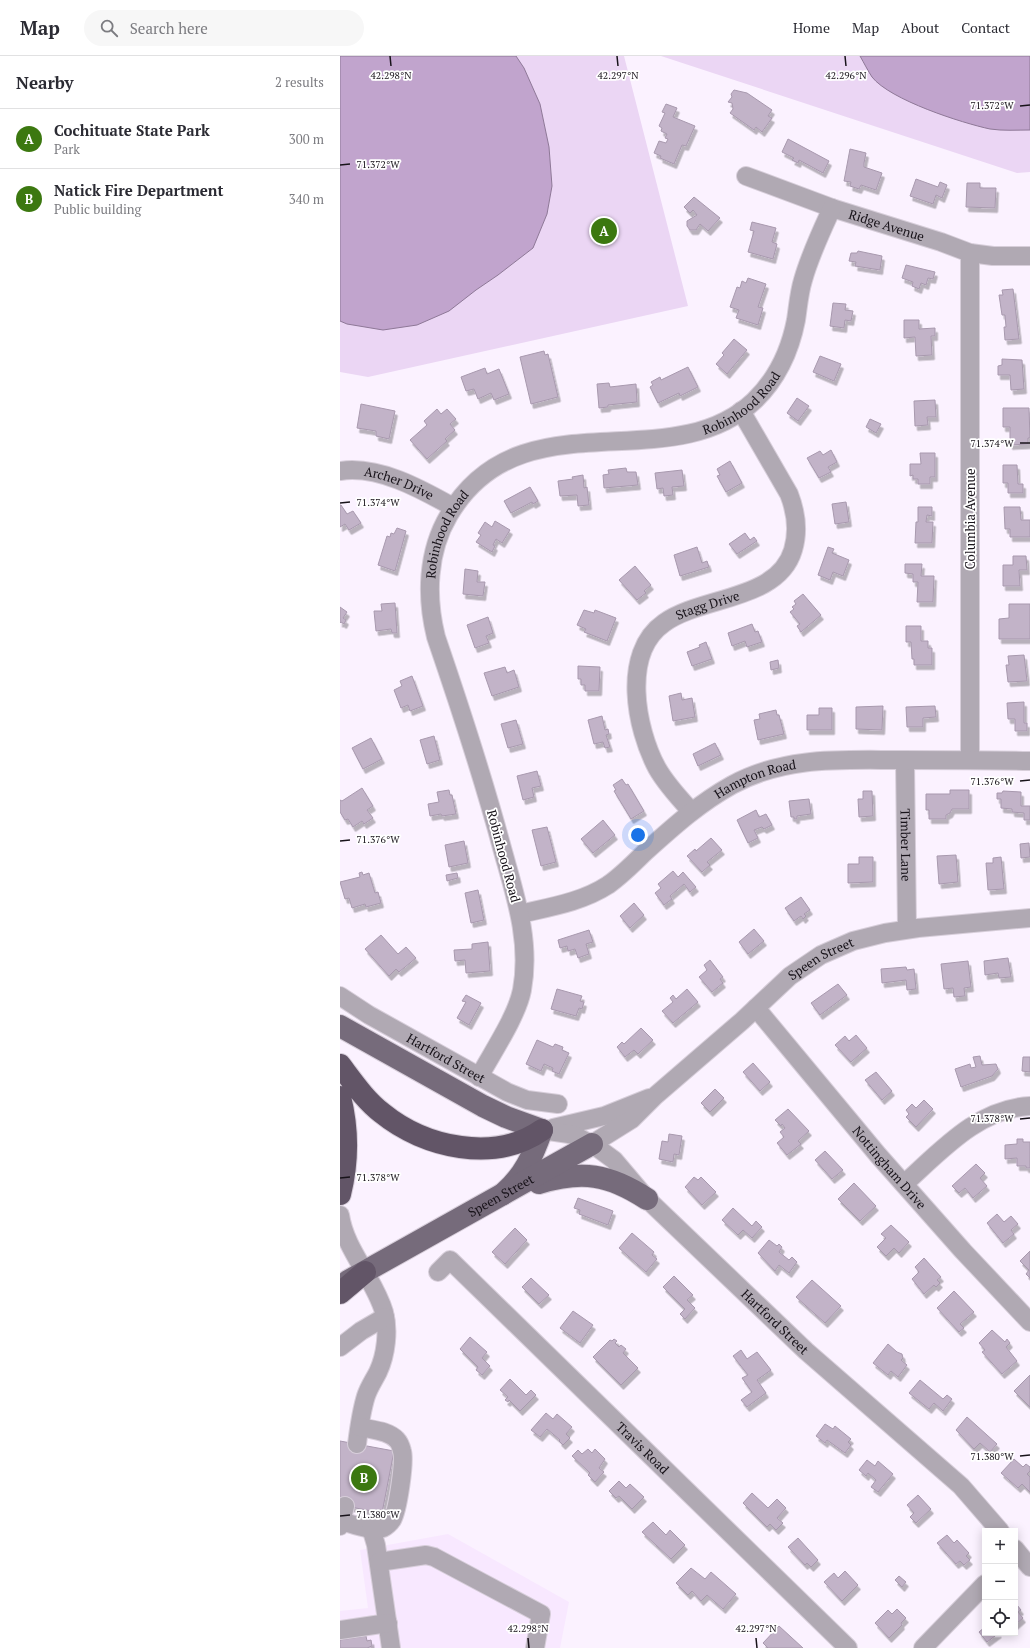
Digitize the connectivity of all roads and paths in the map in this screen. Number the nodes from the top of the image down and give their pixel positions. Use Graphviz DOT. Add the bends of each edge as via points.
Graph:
graph roads {
  1 [pos="746,176"];
  2 [pos="832,208"];
  3 [pos="970,253"];
  4 [pos="1030,256"];
  5 [pos="741,411"];
  6 [pos="340,471"];
  7 [pos="453,507"];
  8 [pos="905,760"];
  9 [pos="970,760"];
  10 [pos="1030,761"];
  11 [pos="691,811"];
  12 [pos="520,914"];
  13 [pos="1030,918"];
  14 [pos="907,929"];
  15 [pos="340,996"];
  16 [pos="756,1008"];
  17 [pos="340,1026"];
  18 [pos="340,1065"];
  19 [pos="479,1077"];
  20 [pos="655,1096"];
  21 [pos="340,1097"];
  22 [pos="558,1104"];
  23 [pos="1030,1106"];
  24 [pos="542,1130"];
  25 [pos="592,1144"];
  26 [pos="904,1184"];
  27 [pos="340,1194"];
  28 [pos="504,1194"];
  29 [pos="647,1199"];
  30 [pos="340,1215"];
  31 [pos="365,1272"];
  32 [pos="438,1272"];
  33 [pos="340,1286"];
  34 [pos="340,1293"];
  35 [pos="385,1317"];
  36 [pos="1030,1322"];
  37 [pos="340,1347"];
  38 [pos="342,1518"];
  39 [pos="371,1528"];
  40 [pos="997,1528"];
  41 [pos="1018,1553"];
  42 [pos="379,1562"];
  43 [pos="1030,1567"];
  44 [pos="982,1587"];
  45 [pos="388,1623"];
  46 [pos="340,1630"];
  47 [pos="391,1648"];
  48 [pos="535,1648"];
  49 [pos="848,1648"];
  50 [pos="923,1648"];
  1 -- 2 [label="street, Ridge Avenue"];
  2 -- 3 [label="street, Ridge Avenue"];
  2 -- 5 [label="street, Robinhood Road" via="807,265 792,339 784,359 765,389"];
  3 -- 4 [label="street, Ridge Avenue"];
  3 -- 9 [label="street, Columbia Avenue"];
  5 -- 7 [label="street, Robinhood Road" via="727,420 693,432 554,446 521,454 489,471 475,482"];
  5 -- 11 [label="street, Stagg Drive" via="786,489 794,508 797,525 792,555 785,567 765,584 751,591 687,611 663,623 646,644 637,671 640,722 650,753 667,782"];
  6 -- 7 [label="street, Archer Drive" via="360,470 389,477"];
  7 -- 12 [label="street, Robinhood Road" via="444,523 432,565 429,588 432,621 477,759"];
  8 -- 9 [label="street, Hampton Road"];
  8 -- 11 [label="street, Hampton Road" via="836,760 780,766 733,784"];
  8 -- 14 [label="street, Timber Lane"];
  9 -- 10 [label="street, Hampton Road"];
  11 -- 12 [label="street, Hampton Road" via="609,884 596,892"];
  12 -- 19 [label="street, Robinhood Road" via="525,951 521,997"];
  13 -- 14 [label="street, Speen Street"];
  14 -- 16 [label="street, Speen Street" via="860,939 821,955 790,976"];
  15 -- 19 [label="street, Hartford Street"];
  16 -- 20 [label="street, Speen Street"];
  16 -- 26 [label="street, Nottingham Drive"];
  17 -- 24 [label="main road" via="483,1106"];
  18 -- 24 [label="highway" via="368,1100 383,1114 406,1129 431,1140 464,1148 496,1147 521,1142"];
  19 -- 22 [label="street, Hartford Street" via="520,1098"];
  20 -- 24 [label="street, Speen Street" via="593,1119"];
  20 -- 25 [label="street, Speen Street" via="624,1125"];
  21 -- 27 [label="highway" via="345,1124 346,1153"];
  23 -- 26 [label="street" via="1008,1110 964,1130"];
  24 -- 25 [label="street, Hartford Street" via="569,1134"];
  24 -- 28 [label="main road" via="525,1172"];
  25 -- 28 [label="main road, Speen Street"];
  25 -- 29 [label="street, Hartford Street" via="618,1164"];
  26 -- 36 [label="street, Nottingham Drive"];
  28 -- 29 [label="main road" via="548,1180 578,1174 598,1176 612,1181"];
  28 -- 31 [label="main road, Speen Street"];
  29 -- 40 [label="street, Hartford Street" via="815,1360 961,1486"];
  30 -- 31 [label="street" via="346,1236"];
  31 -- 33 [label="main road, Speen Street"];
  31 -- 34 [label="highway"];
  31 -- 35 [label="street"];
  32 -- 49 [label="street, Travis Road" via="450,1260"];
  35 -- 37 [label="street"];
  35 -- 39 [label="street" via="386,1337 382,1358 378,1373 366,1396 358,1436 390,1435 396,1439 402,1451 402,1474 393,1519 383,1528"];
  38 -- 39 [label="street"];
  39 -- 42 [label="street"];
  41 -- 43 [label="street"];
  42 -- 45 [label="street"];
  42 -- 48 [label="street" via="430,1555 496,1589 541,1614"];
  44 -- 50 [label="street"];
  45 -- 46 [label="street"];
  45 -- 47 [label="street"];
}
